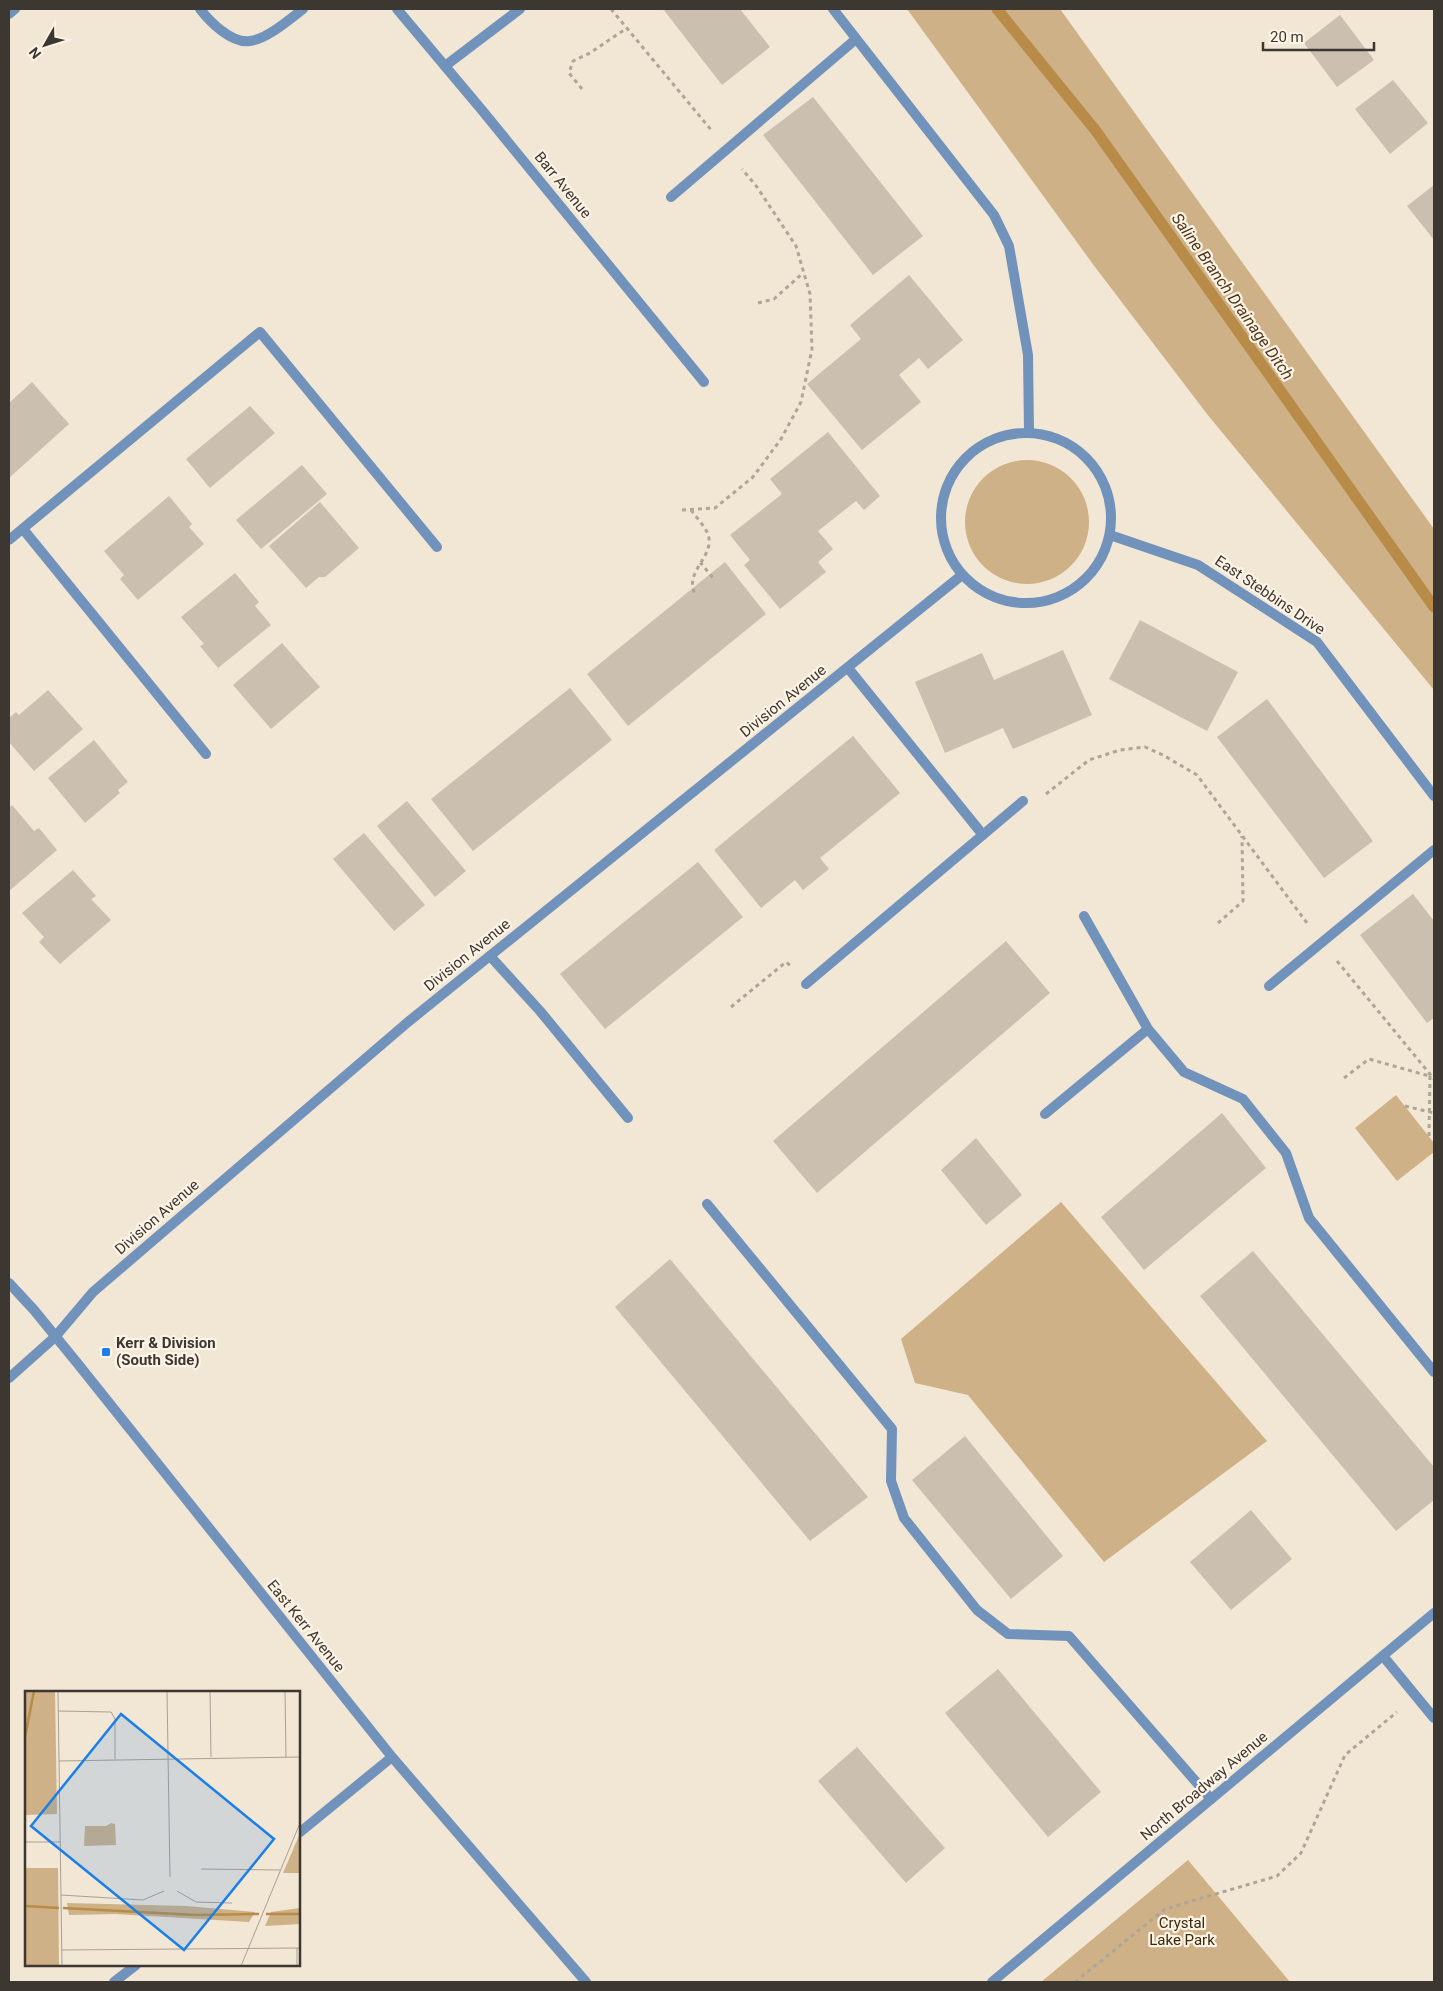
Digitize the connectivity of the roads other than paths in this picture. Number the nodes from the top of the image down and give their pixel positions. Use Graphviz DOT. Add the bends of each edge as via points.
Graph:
graph roads {
  1 [pos="15,9"];
  2 [pos="200,9"];
  3 [pos="303,9"];
  4 [pos="396,9"];
  5 [pos="520,9"];
  6 [pos="833,9"];
  7 [pos="9,14"];
  8 [pos="856,39"];
  9 [pos="444,66"];
  10 [pos="671,197"];
  11 [pos="704,382"];
  12 [pos="1029,432"];
  13 [pos="22,528"];
  14 [pos="1110,535"];
  15 [pos="9,540"];
  16 [pos="437,547"];
  17 [pos="962,576"];
  18 [pos="848,668"];
  19 [pos="206,754"];
  20 [pos="1434,796"];
  21 [pos="1023,801"];
  22 [pos="983,835"];
  23 [pos="1434,850"];
  24 [pos="1084,916"];
  25 [pos="490,956"];
  26 [pos="806,984"];
  27 [pos="1269,986"];
  28 [pos="1148,1028"];
  29 [pos="1045,1114"];
  30 [pos="628,1118"];
  31 [pos="707,1204"];
  32 [pos="9,1283"];
  33 [pos="55,1337"];
  34 [pos="1434,1372"];
  35 [pos="9,1378"];
  36 [pos="1434,1613"];
  37 [pos="1383,1656"];
  38 [pos="1434,1718"];
  39 [pos="392,1757"];
  40 [pos="1212,1799"];
  41 [pos="300,1832"];
  42 [pos="135,1966"];
  43 [pos="114,1982"];
  44 [pos="586,1982"];
  45 [pos="992,1982"];
  1 -- 7 [label="street"];
  2 -- 3 [label="street" via="210,23 236,39 250,41 275,31"];
  4 -- 9 [label="street, Barr Avenue"];
  5 -- 9 [label="street"];
  6 -- 8 [label="street"];
  8 -- 10 [label="street"];
  8 -- 12 [label="street" via="994,215 1009,246 1028,354"];
  9 -- 11 [label="street, Barr Avenue"];
  12 -- 14 [label="street" via="1058,439 1083,454 1101,477 1111,506"];
  12 -- 17 [label="street" via="1001,436 975,449 955,469 943,494 940,523 947,551"];
  13 -- 15 [label="street"];
  13 -- 16 [label="street" via="260,332"];
  13 -- 19 [label="street"];
  14 -- 17 [label="street" via="1100,560 1084,581 1061,596 1035,603 1009,602 984,592"];
  14 -- 20 [label="street, East Stebbins Drive" via="1198,565 1317,642"];
  17 -- 18 [label="street, Division Avenue"];
  18 -- 22 [label="street"];
  18 -- 25 [label="street, Division Avenue"];
  21 -- 22 [label="street"];
  22 -- 26 [label="street"];
  23 -- 27 [label="street"];
  24 -- 28 [label="street"];
  25 -- 30 [label="street"];
  25 -- 33 [label="street, Division Avenue" via="408,1022 93,1292"];
  28 -- 29 [label="street"];
  28 -- 34 [label="street" via="1184,1072 1243,1098 1286,1153 1310,1218"];
  31 -- 40 [label="street" via="892,1429 891,1481 904,1518 977,1610 1008,1634 1069,1636"];
  32 -- 33 [label="street, East Kerr Avenue"];
  33 -- 35 [label="street, Division Avenue"];
  33 -- 39 [label="street, East Kerr Avenue"];
  36 -- 37 [label="street, North Broadway Avenue"];
  37 -- 38 [label="street"];
  37 -- 40 [label="street, North Broadway Avenue"];
  39 -- 41 [label="street"];
  39 -- 44 [label="street, East Kerr Avenue"];
  40 -- 45 [label="street, North Broadway Avenue"];
  42 -- 43 [label="street"];
}
